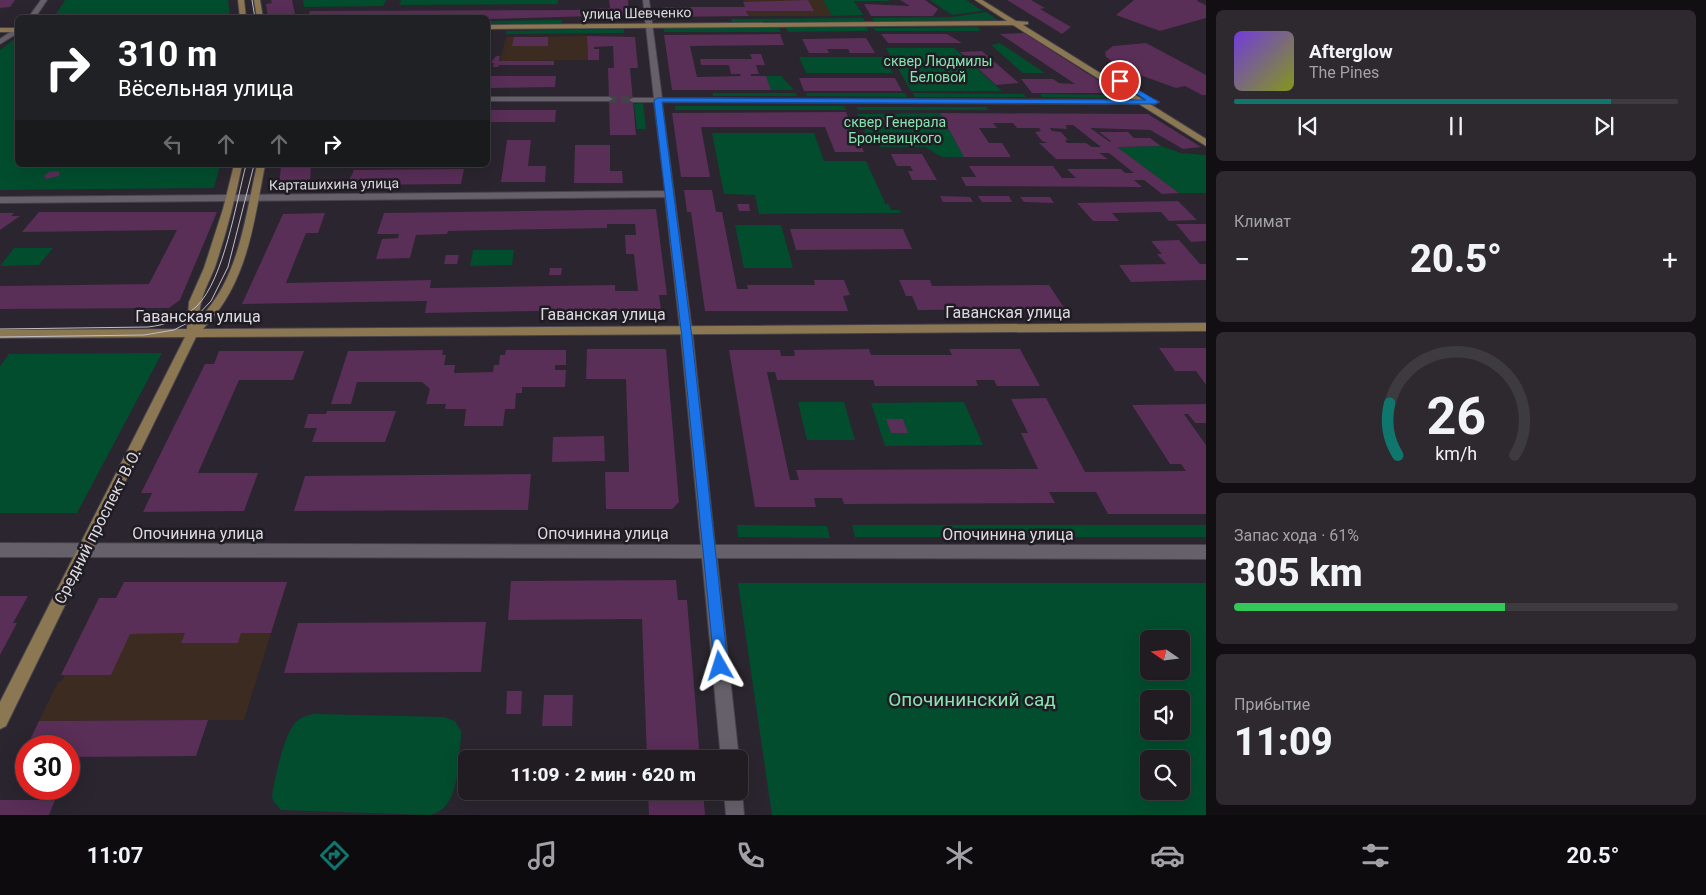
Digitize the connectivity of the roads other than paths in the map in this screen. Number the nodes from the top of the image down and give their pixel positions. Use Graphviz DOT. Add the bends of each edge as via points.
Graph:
graph roads {
  1 [pos="44,0"];
  2 [pos="241,0"];
  3 [pos="257,0"];
  4 [pos="646,0"];
  5 [pos="978,0"];
  6 [pos="990,0"];
  7 [pos="33,15"];
  8 [pos="243,15"];
  9 [pos="260,15"];
  10 [pos="1026,23"];
  11 [pos="1017,24"];
  12 [pos="649,26"];
  13 [pos="490,27"];
  14 [pos="0,30"];
  15 [pos="15,30"];
  16 [pos="15,31"];
  17 [pos="0,42"];
  18 [pos="490,99"];
  19 [pos="609,99"];
  20 [pos="633,100"];
  21 [pos="658,100"];
  22 [pos="1141,102"];
  23 [pos="1155,102"];
  24 [pos="1206,134"];
  25 [pos="1206,143"];
  26 [pos="238,167"];
  27 [pos="261,167"];
  28 [pos="669,194"];
  29 [pos="230,198"];
  30 [pos="254,198"];
  31 [pos="0,200"];
  32 [pos="1206,327"];
  33 [pos="686,330"];
  34 [pos="193,332"];
  35 [pos="0,334"];
  36 [pos="0,550"];
  37 [pos="85,551"];
  38 [pos="708,551"];
  39 [pos="1206,552"];
  40 [pos="0,720"];
  41 [pos="729,750"];
  42 [pos="734,800"];
  43 [pos="735,815"];
  1 -- 7 [label="street"];
  2 -- 8 [label="street"];
  3 -- 9 [label="street"];
  4 -- 12 [label="street"];
  5 -- 11 [label="street"];
  6 -- 10 [label="street"];
  10 -- 11 [label="street, улица Шевченко"];
  10 -- 23 [label="street"];
  11 -- 12 [label="street, улица Шевченко"];
  11 -- 22 [label="street"];
  12 -- 13 [label="street, улица Шевченко"];
  12 -- 21 [label="street"];
  14 -- 15 [label="street"];
  16 -- 17 [label="street"];
  18 -- 19 [label="street"];
  20 -- 21 [label="street"];
  21 -- 22 [label="street"];
  21 -- 28 [label="street"];
  22 -- 23 [label="street"];
  22 -- 25 [label="street"];
  23 -- 24 [label="street"];
  26 -- 29 [label="street, Средний проспект В.О."];
  27 -- 30 [label="street, Средний проспект В.О."];
  28 -- 30 [label="street, Карташихина улица"];
  28 -- 33 [label="street"];
  29 -- 30 [label="street, Карташихина улица"];
  29 -- 31 [label="street, Карташихина улица"];
  29 -- 34 [label="street, Средний проспект В.О." via="209,268 194,302"];
  30 -- 34 [label="street, Средний проспект В.О." via="236,267 221,301"];
  32 -- 33 [label="street, Гаванская улица"];
  33 -- 34 [label="street, Гаванская улица"];
  33 -- 38 [label="street"];
  34 -- 35 [label="street, Гаванская улица"];
  34 -- 37 [label="street, Средний проспект В.О."];
  36 -- 37 [label="street, Опочинина улица"];
  37 -- 38 [label="street, Опочинина улица"];
  37 -- 40 [label="street, Средний проспект В.О."];
  38 -- 39 [label="street, Опочинина улица"];
  38 -- 41 [label="street"];
  42 -- 43 [label="street"];
}
